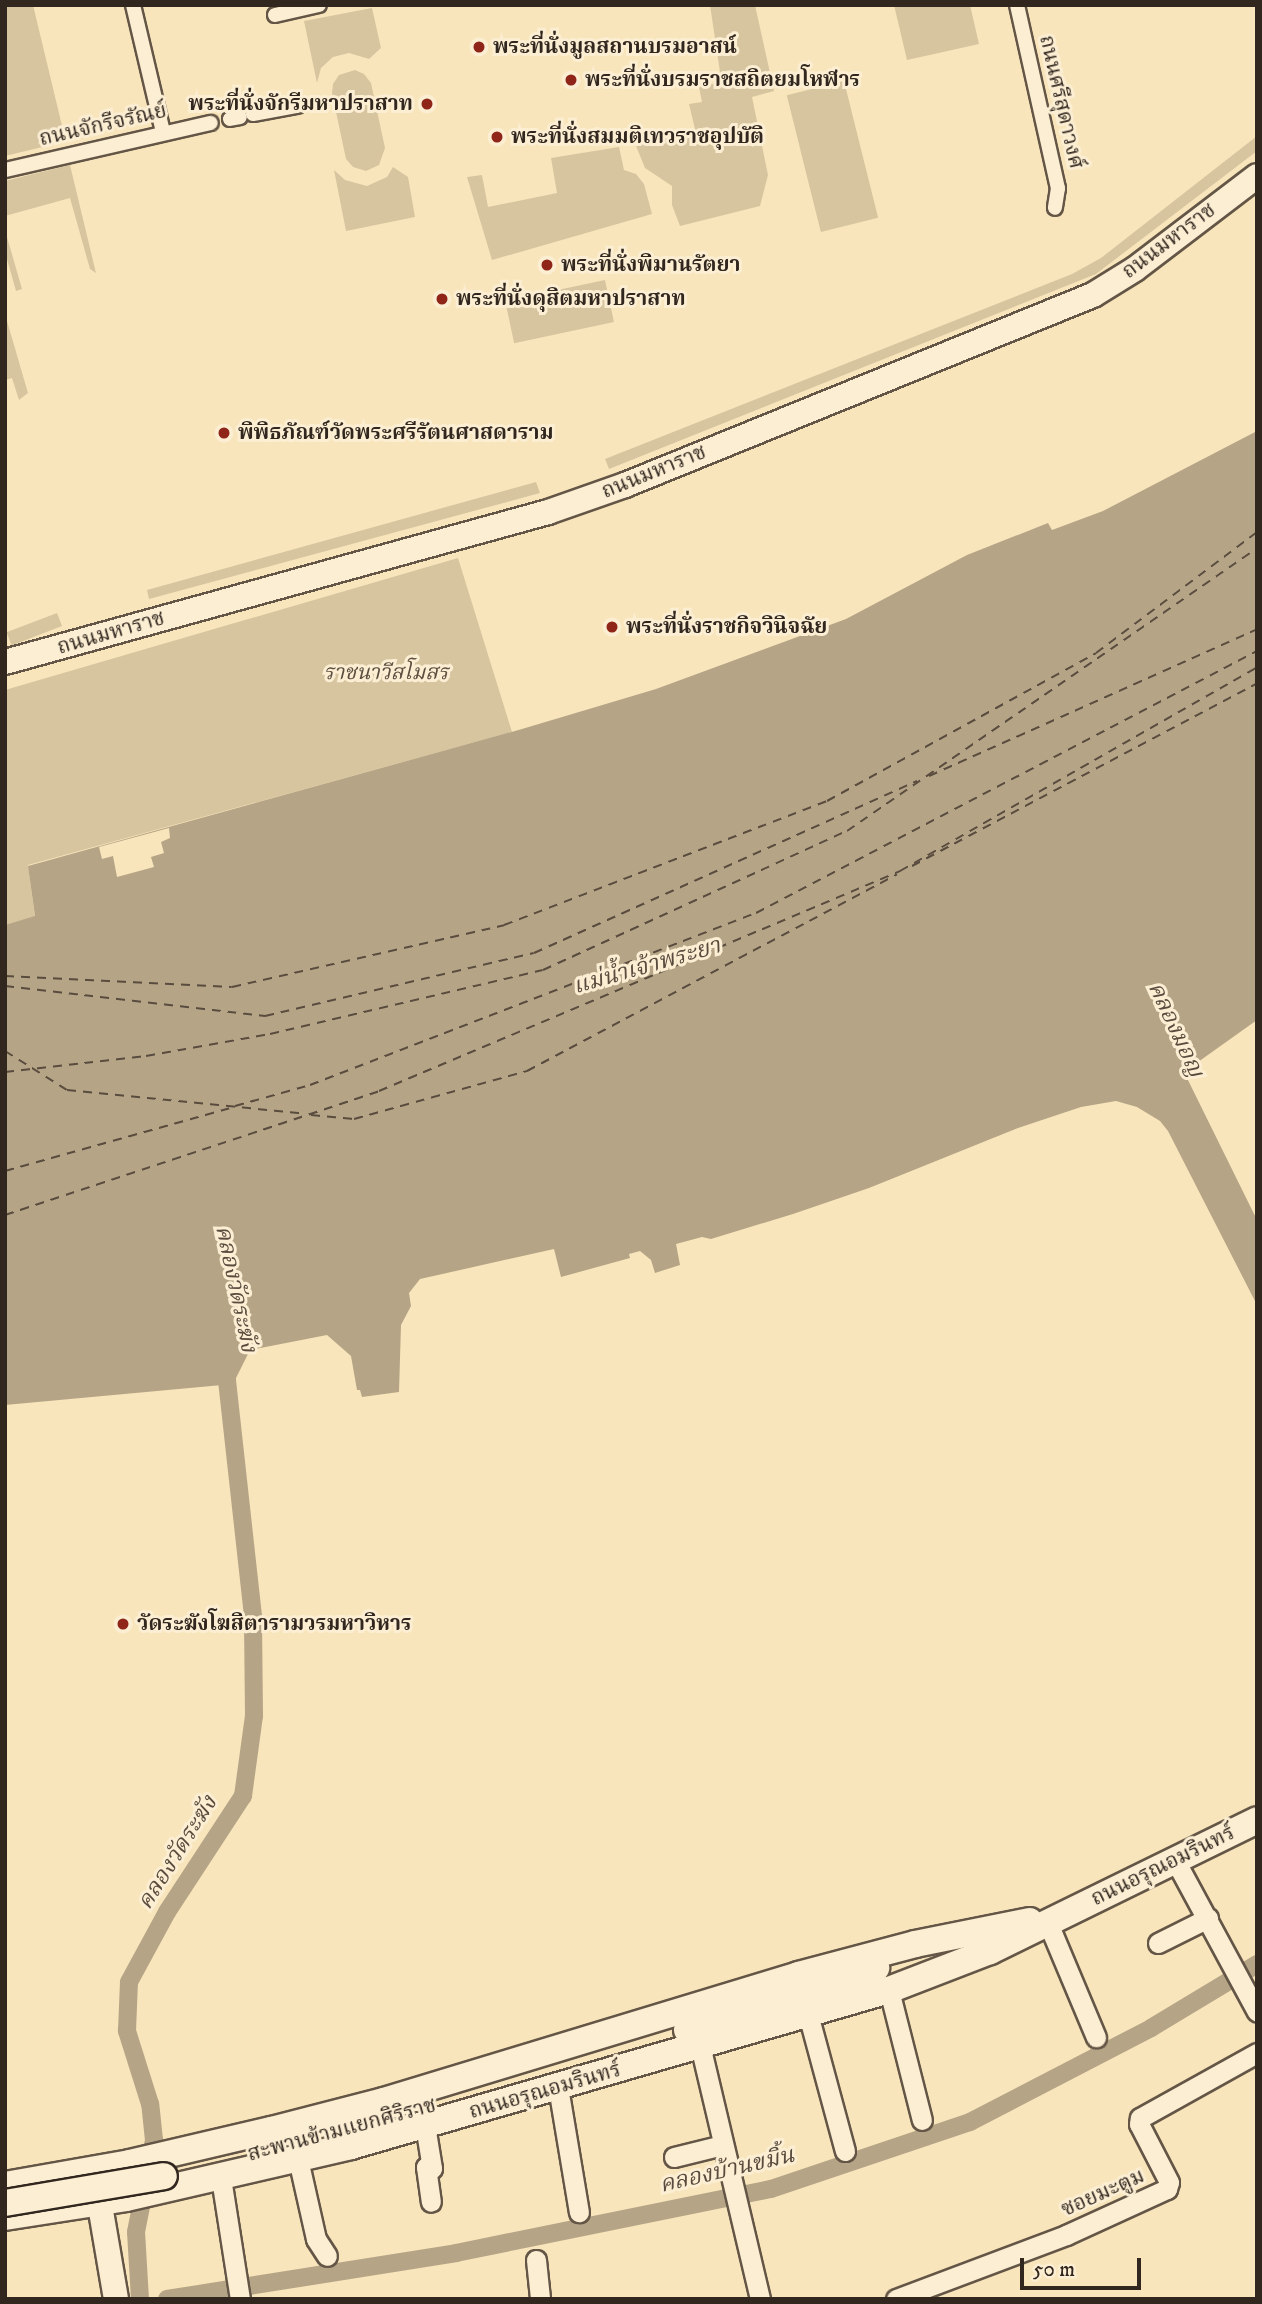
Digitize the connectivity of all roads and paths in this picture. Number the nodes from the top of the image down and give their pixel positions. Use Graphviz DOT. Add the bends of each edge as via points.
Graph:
graph roads {
  1 [pos="133,5"];
  2 [pos="319,5"];
  3 [pos="1017,5"];
  4 [pos="275,15"];
  5 [pos="297,106"];
  6 [pos="241,117"];
  7 [pos="211,122"];
  8 [pos="163,132"];
  9 [pos="5,170"];
  10 [pos="1257,176"];
  11 [pos="1055,208"];
  12 [pos="5,662"];
  13 [pos="1257,1820"];
  14 [pos="1176,1862"];
  15 [pos="1059,1918"];
  16 [pos="1208,1918"];
  17 [pos="949,1937"];
  18 [pos="1158,1943"];
  19 [pos="957,1965"];
  20 [pos="834,1986"];
  21 [pos="889,1990"];
  22 [pos="1257,2012"];
  23 [pos="808,2014"];
  24 [pos="1096,2037"];
  25 [pos="700,2045"];
  26 [pos="1257,2053"];
  27 [pos="558,2087"];
  28 [pos="922,2120"];
  29 [pos="425,2125"];
  30 [pos="723,2145"];
  31 [pos="845,2151"];
  32 [pos="674,2157"];
  33 [pos="298,2159"];
  34 [pos="95,2170"];
  35 [pos="220,2178"];
  36 [pos="5,2185"];
  37 [pos="431,2202"];
  38 [pos="5,2203"];
  39 [pos="99,2203"];
  40 [pos="579,2212"];
  41 [pos="5,2217"];
  42 [pos="327,2256"];
  43 [pos="536,2260"];
  44 [pos="240,2298"];
  45 [pos="116,2299"];
  46 [pos="540,2299"];
  47 [pos="760,2299"];
  48 [pos="896,2299"];
  1 -- 8 [label="street"];
  2 -- 4 [label="street"];
  3 -- 11 [label="street, ถนนศรีสุดาวงศ์" via="1058,188"];
  5 -- 6 [label="street"];
  7 -- 8 [label="street, ถนนจักรีจรัณย์"];
  8 -- 9 [label="street, ถนนจักรีจรัณย์"];
  10 -- 12 [label="street, ถนนมหาราช" via="1135,269 1070,306 637,480 548,512"];
  13 -- 14 [label="main road, ถนนอรุณอมรินทร์"];
  14 -- 15 [label="main road, ถนนอรุณอมรินทร์"];
  14 -- 16 [label="street"];
  15 -- 17 [label="main road, ถนนอรุณอมรินทร์"];
  15 -- 19 [label="main road, ถนนอรุณอมรินทร์"];
  15 -- 24 [label="street"];
  16 -- 18 [label="street"];
  16 -- 22 [label="street"];
  17 -- 20 [label="main road, สะพานข้ามแยกศิริราช"];
  17 -- 34 [label="main road, ถนนอรุณอมรินทร์" via="766,1984 384,2101"];
  19 -- 20 [label="main road, สะพานข้ามแยกศิริราช"];
  19 -- 21 [label="main road, ถนนอรุณอมรินทร์"];
  20 -- 38 [label="main road, สะพานข้ามแยกศิริราช, bridge" via="471,2095 230,2160"];
  21 -- 23 [label="main road, ถนนอรุณอมรินทร์"];
  21 -- 28 [label="street"];
  23 -- 25 [label="main road, ถนนอรุณอมรินทร์"];
  23 -- 31 [label="street"];
  25 -- 27 [label="main road, ถนนอรุณอมรินทร์"];
  25 -- 30 [label="street"];
  26 -- 48 [label="street, ซอยมะตูม" via="1140,2118 1170,2182 1167,2189 1066,2235"];
  27 -- 29 [label="main road, ถนนอรุณอมรินทร์"];
  27 -- 40 [label="street"];
  29 -- 33 [label="main road, ถนนอรุณอมรินทร์"];
  29 -- 37 [label="street" via="432,2168 426,2167"];
  30 -- 32 [label="street"];
  30 -- 47 [label="street"];
  33 -- 35 [label="main road, ถนนอรุณอมรินทร์"];
  33 -- 42 [label="street" via="316,2239"];
  34 -- 36 [label="main road, ถนนอรุณอมรินทร์"];
  34 -- 39 [label="street"];
  35 -- 39 [label="main road, ถนนอรุณอมรินทร์"];
  35 -- 44 [label="street"];
  39 -- 41 [label="main road, ถนนอรุณอมรินทร์"];
  39 -- 45 [label="street"];
  43 -- 46 [label="street"];
}
